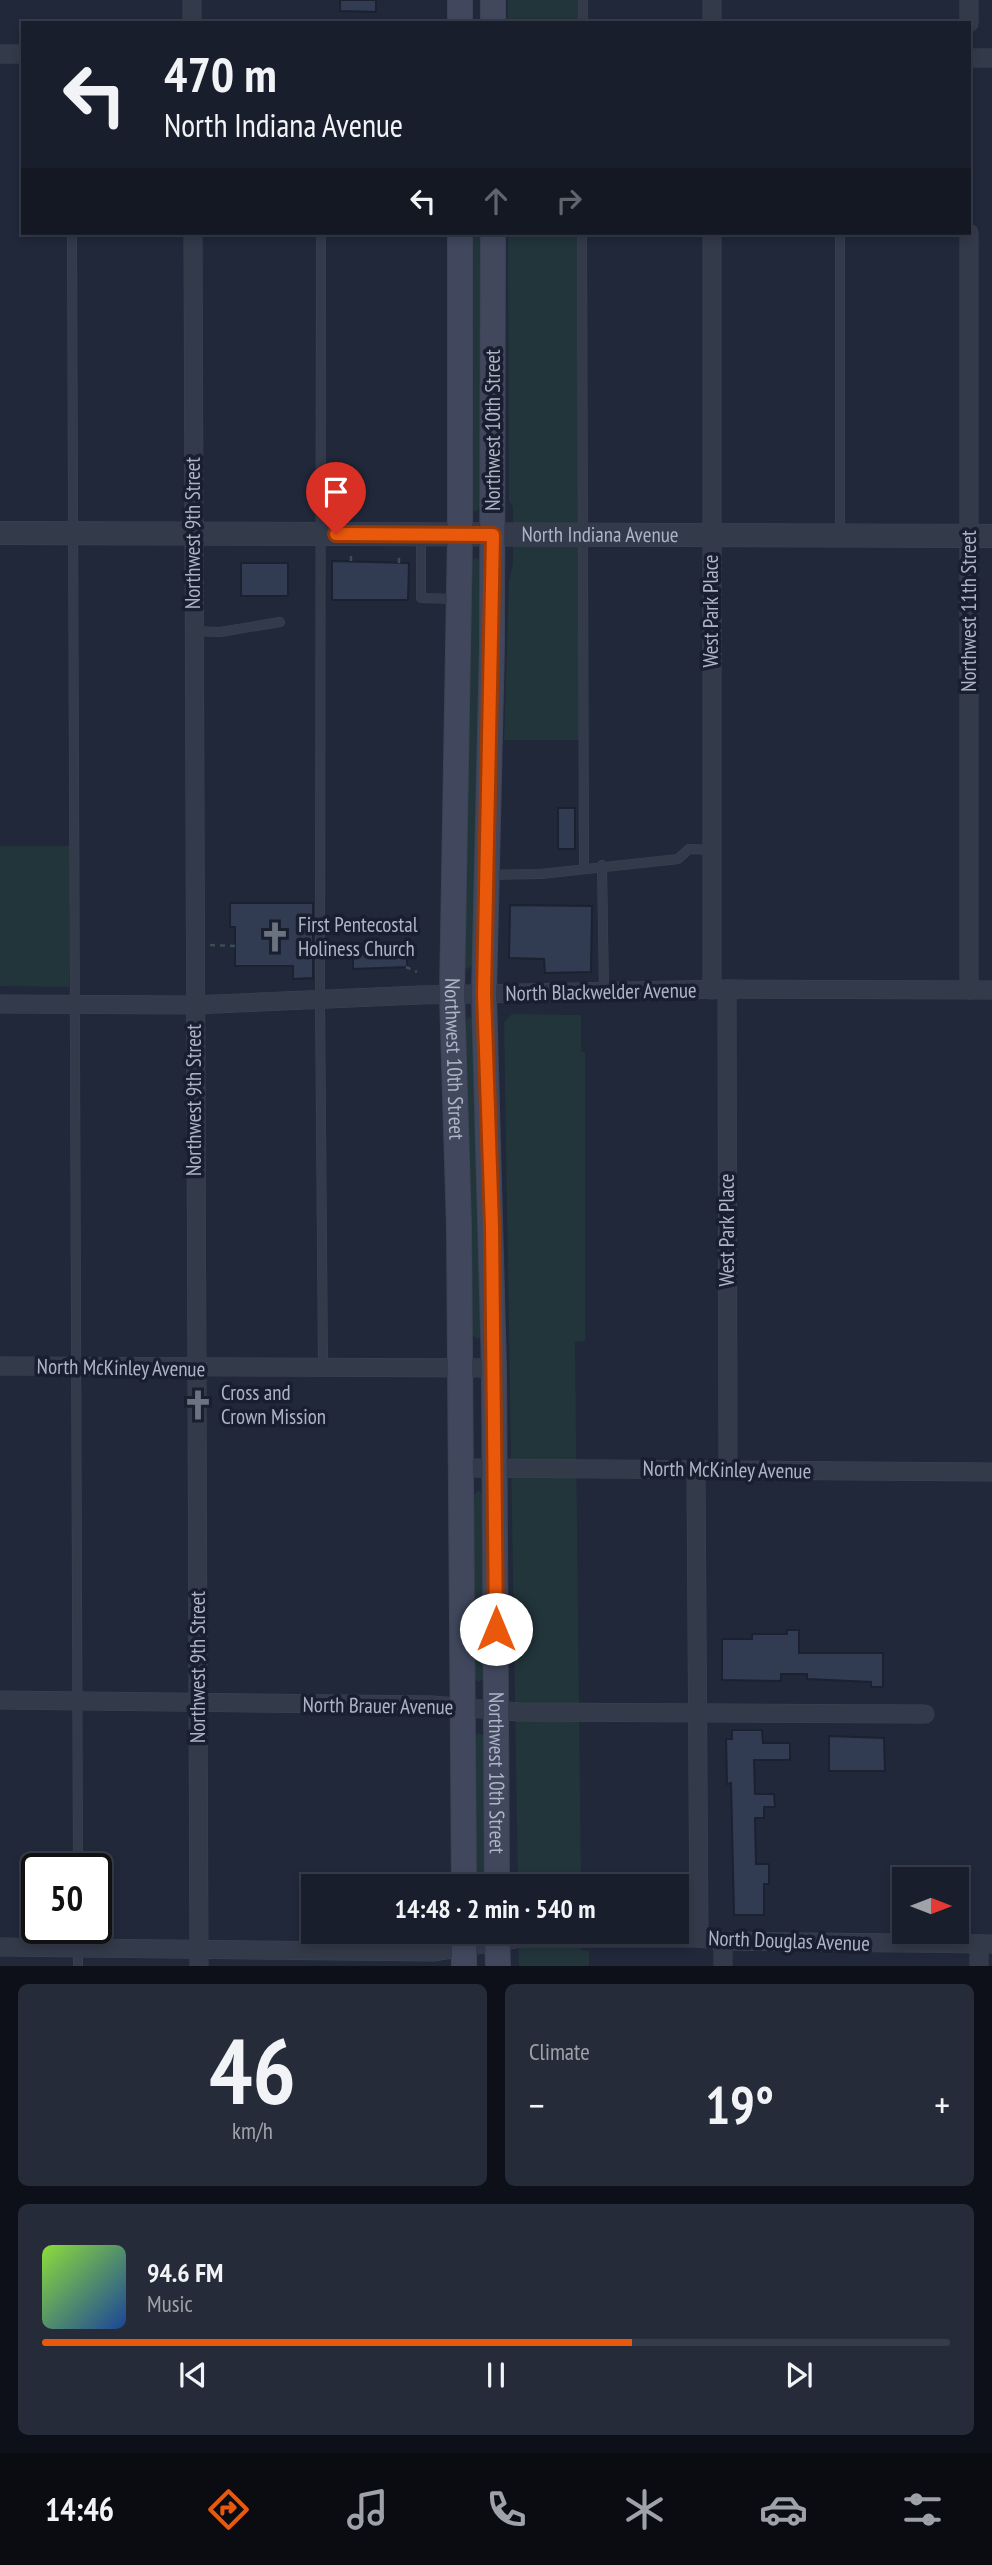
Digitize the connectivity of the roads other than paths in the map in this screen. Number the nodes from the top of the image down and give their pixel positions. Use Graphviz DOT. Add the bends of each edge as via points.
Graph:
graph roads {
  1 [pos="192,0"];
  2 [pos="460,0"];
  3 [pos="493,0"];
  4 [pos="583,0"];
  5 [pos="712,0"];
  6 [pos="969,0"];
  7 [pos="192,21"];
  8 [pos="460,21"];
  9 [pos="493,21"];
  10 [pos="583,21"];
  11 [pos="712,21"];
  12 [pos="969,21"];
  13 [pos="0,54"];
  14 [pos="21,54"];
  15 [pos="971,58"];
  16 [pos="992,58"];
  17 [pos="72,235"];
  18 [pos="193,235"];
  19 [pos="321,235"];
  20 [pos="460,235"];
  21 [pos="493,235"];
  22 [pos="582,235"];
  23 [pos="712,235"];
  24 [pos="840,235"];
  25 [pos="969,235"];
  26 [pos="0,533"];
  27 [pos="73,533"];
  28 [pos="194,533"];
  29 [pos="321,534"];
  30 [pos="421,534"];
  31 [pos="460,534"];
  32 [pos="493,535"];
  33 [pos="582,535"];
  34 [pos="711,535"];
  35 [pos="840,536"];
  36 [pos="969,536"];
  37 [pos="992,536"];
  38 [pos="459,598"];
  39 [pos="280,622"];
  40 [pos="194,631"];
  41 [pos="712,849"];
  42 [pos="602,866"];
  43 [pos="584,869"];
  44 [pos="485,875"];
  45 [pos="720,989"];
  46 [pos="969,990"];
  47 [pos="992,990"];
  48 [pos="604,991"];
  49 [pos="484,993"];
  50 [pos="452,994"];
  51 [pos="320,999"];
  52 [pos="0,1004"];
  53 [pos="75,1005"];
  54 [pos="193,1005"];
  55 [pos="0,1366"];
  56 [pos="75,1367"];
  57 [pos="461,1368"];
  58 [pos="494,1368"];
  59 [pos="196,1369"];
  60 [pos="324,1369"];
  61 [pos="461,1468"];
  62 [pos="495,1468"];
  63 [pos="696,1470"];
  64 [pos="727,1470"];
  65 [pos="992,1472"];
  66 [pos="0,1700"];
  67 [pos="78,1701"];
  68 [pos="198,1702"];
  69 [pos="463,1707"];
  70 [pos="496,1710"];
  71 [pos="698,1712"];
  72 [pos="925,1714"];
  73 [pos="78,1853"];
  74 [pos="464,1874"];
  75 [pos="497,1874"];
  76 [pos="699,1938"];
  77 [pos="723,1941"];
  78 [pos="986,1944"];
  79 [pos="0,1947"];
  80 [pos="78,1947"];
  81 [pos="497,1947"];
  82 [pos="464,1949"];
  83 [pos="199,1958"];
  84 [pos="78,1966"];
  85 [pos="723,1966"];
  86 [pos="979,1966"];
  1 -- 7 [label="street"];
  2 -- 8 [label="main road"];
  3 -- 9 [label="main road"];
  4 -- 10 [label="lane"];
  5 -- 11 [label="street"];
  6 -- 12 [label="street"];
  13 -- 14 [label="street"];
  15 -- 16 [label="street"];
  17 -- 27 [label="lane"];
  18 -- 28 [label="street, Northwest 9th Street"];
  19 -- 29 [label="lane"];
  20 -- 31 [label="main road, Northwest 10th Street"];
  21 -- 32 [label="main road, Northwest 10th Street"];
  22 -- 33 [label="lane"];
  23 -- 34 [label="street, West Park Place"];
  24 -- 35 [label="lane"];
  25 -- 36 [label="street, Northwest 11th Street"];
  26 -- 27 [label="street, North Indiana Avenue"];
  27 -- 28 [label="street, North Indiana Avenue"];
  27 -- 53 [label="lane"];
  28 -- 29 [label="street, North Indiana Avenue"];
  28 -- 40 [label="street, Northwest 9th Street"];
  29 -- 30 [label="street, North Indiana Avenue"];
  29 -- 51 [label="lane"];
  30 -- 31 [label="street, North Indiana Avenue"];
  30 -- 38 [label="lane" via="421,598"];
  31 -- 32 [label="street, North Indiana Avenue"];
  31 -- 38 [label="main road, Northwest 10th Street"];
  32 -- 33 [label="street, North Indiana Avenue"];
  32 -- 44 [label="main road, Northwest 10th Street"];
  33 -- 34 [label="street, North Indiana Avenue"];
  33 -- 43 [label="lane"];
  34 -- 35 [label="street, North Indiana Avenue"];
  34 -- 41 [label="street, West Park Place"];
  35 -- 36 [label="street, North Indiana Avenue"];
  36 -- 37 [label="street, North Indiana Avenue"];
  36 -- 46 [label="street, Northwest 11th Street"];
  38 -- 50 [label="main road, Northwest 10th Street"];
  39 -- 40 [label="lane" via="220,632"];
  40 -- 54 [label="street, Northwest 9th Street"];
  41 -- 42 [label="lane" via="689,849 678,859"];
  41 -- 45 [label="street, West Park Place"];
  42 -- 43 [label="lane"];
  42 -- 48 [label="lane"];
  43 -- 44 [label="lane"];
  44 -- 49 [label="main road, Northwest 10th Street"];
  45 -- 46 [label="street, North Blackwelder Avenue"];
  45 -- 48 [label="street, North Blackwelder Avenue"];
  45 -- 64 [label="street, West Park Place"];
  46 -- 47 [label="street, North Blackwelder Avenue"];
  48 -- 49 [label="street, North Blackwelder Avenue"];
  49 -- 50 [label="street, North Blackwelder Avenue"];
  49 -- 58 [label="main road, Northwest 10th Street"];
  50 -- 51 [label="street, North Blackwelder Avenue"];
  50 -- 57 [label="main road, Northwest 10th Street"];
  51 -- 54 [label="street, North Blackwelder Avenue"];
  51 -- 60 [label="lane"];
  52 -- 53 [label="street, North Blackwelder Avenue"];
  53 -- 54 [label="street, North Blackwelder Avenue"];
  53 -- 56 [label="lane"];
  54 -- 59 [label="street, Northwest 9th Street"];
  55 -- 56 [label="street, North McKinley Avenue"];
  56 -- 59 [label="street, North McKinley Avenue"];
  56 -- 67 [label="lane"];
  57 -- 58 [label="street, North McKinley Avenue"];
  57 -- 60 [label="street, North McKinley Avenue"];
  57 -- 61 [label="main road, Northwest 10th Street"];
  58 -- 62 [label="main road, Northwest 10th Street"];
  59 -- 60 [label="street, North McKinley Avenue"];
  59 -- 68 [label="street, Northwest 9th Street"];
  61 -- 62 [label="street, North McKinley Avenue"];
  61 -- 69 [label="main road, Northwest 10th Street"];
  62 -- 63 [label="street, North McKinley Avenue"];
  62 -- 70 [label="main road, Northwest 10th Street"];
  63 -- 64 [label="street, North McKinley Avenue"];
  63 -- 71 [label="street"];
  64 -- 65 [label="street, North McKinley Avenue"];
  66 -- 67 [label="street, North Brauer Avenue"];
  67 -- 68 [label="street, North Brauer Avenue"];
  67 -- 73 [label="lane"];
  68 -- 69 [label="street, North Brauer Avenue"];
  68 -- 83 [label="street, Northwest 9th Street"];
  69 -- 70 [label="street, North Brauer Avenue"];
  69 -- 74 [label="main road, Northwest 10th Street"];
  70 -- 71 [label="street, North Brauer Avenue"];
  70 -- 75 [label="main road, Northwest 10th Street"];
  71 -- 72 [label="street, North Brauer Avenue"];
  71 -- 76 [label="street"];
  76 -- 77 [label="street, North Douglas Avenue"];
  76 -- 81 [label="street, North Douglas Avenue" via="521,1938"];
  77 -- 78 [label="street, North Douglas Avenue"];
  77 -- 85 [label="street"];
  78 -- 86 [label="street"];
  79 -- 80 [label="street, North Douglas Avenue"];
  80 -- 83 [label="street, North Douglas Avenue"];
  80 -- 84 [label="lane"];
  81 -- 82 [label="street, North Douglas Avenue"];
  82 -- 83 [label="street, North Douglas Avenue"];
}
